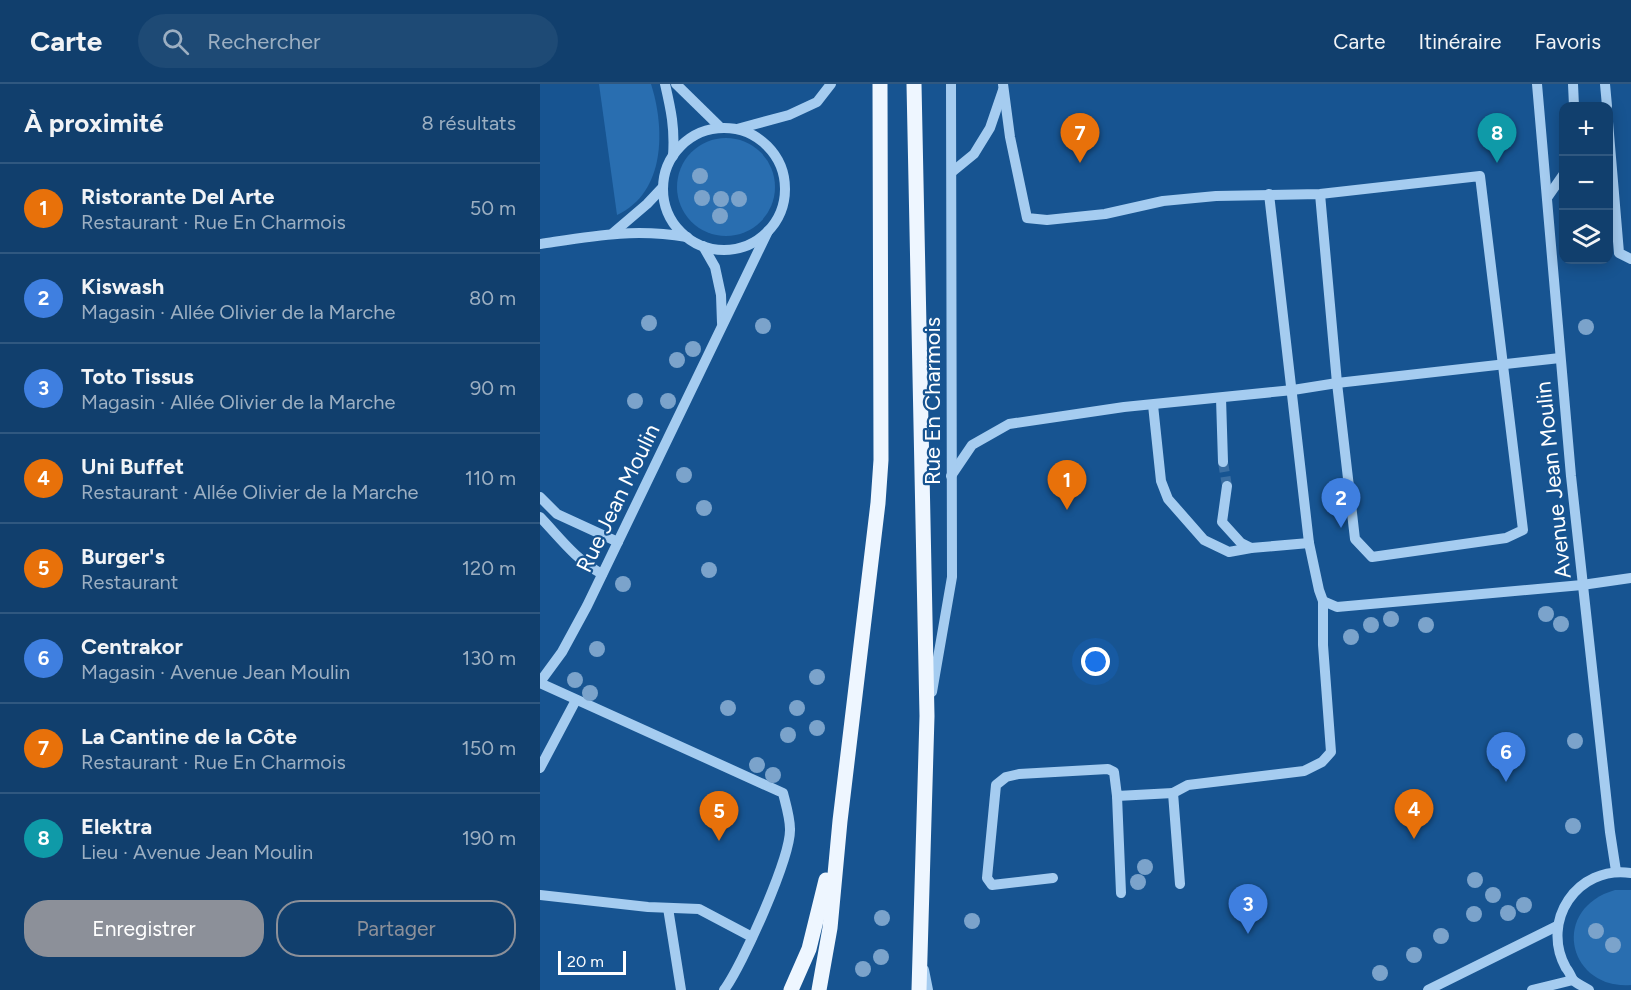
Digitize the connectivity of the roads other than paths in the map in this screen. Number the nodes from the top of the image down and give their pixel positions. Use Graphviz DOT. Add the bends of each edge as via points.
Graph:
graph roads {
  1 [pos="665,84"];
  2 [pos="676,84"];
  3 [pos="688,84"];
  4 [pos="831,84"];
  5 [pos="880,84"];
  6 [pos="914,84"];
  7 [pos="951,84"];
  8 [pos="1537,84"];
  9 [pos="1573,84"];
  10 [pos="1605,84"];
  11 [pos="1004,86"];
  12 [pos="692,99"];
  13 [pos="1574,102"];
  14 [pos="1607,102"];
  15 [pos="721,128"];
  16 [pos="735,129"];
  17 [pos="673,156"];
  18 [pos="1611,156"];
  19 [pos="952,172"];
  20 [pos="1559,181"];
  21 [pos="663,187"];
  22 [pos="1269,194"];
  23 [pos="1320,194"];
  24 [pos="1547,198"];
  25 [pos="768,231"];
  26 [pos="613,233"];
  27 [pos="687,237"];
  28 [pos="540,244"];
  29 [pos="703,246"];
  30 [pos="1631,259"];
  31 [pos="722,327"];
  32 [pos="1560,358"];
  33 [pos="1503,364"];
  34 [pos="1337,383"];
  35 [pos="1293,390"];
  36 [pos="1221,398"];
  37 [pos="1153,405"];
  38 [pos="1223,462"];
  39 [pos="951,476"];
  40 [pos="1227,486"];
  41 [pos="540,497"];
  42 [pos="540,517"];
  43 [pos="618,542"];
  44 [pos="1309,543"];
  45 [pos="1251,548"];
  46 [pos="602,574"];
  47 [pos="1631,578"];
  48 [pos="1582,585"];
  49 [pos="1323,601"];
  50 [pos="540,683"];
  51 [pos="576,700"];
  52 [pos="927,716"];
  53 [pos="540,768"];
  54 [pos="1173,793"];
  55 [pos="1117,795"];
  56 [pos="840,821"];
  57 [pos="1616,871"];
  58 [pos="1631,873"];
  59 [pos="1053,878"];
  60 [pos="1180,884"];
  61 [pos="1121,893"];
  62 [pos="540,895"];
  63 [pos="668,908"];
  64 [pos="1557,926"];
  65 [pos="752,937"];
  66 [pos="919,944"];
  67 [pos="1574,980"];
  68 [pos="681,990"];
  69 [pos="724,990"];
  70 [pos="790,990"];
  71 [pos="819,990"];
  72 [pos="919,990"];
  73 [pos="928,990"];
  74 [pos="1428,990"];
  75 [pos="1532,990"];
  76 [pos="1589,990"];
  1 -- 17 [label="street" via="672,110"];
  2 -- 12 [label="street"];
  3 -- 12 [label="street"];
  4 -- 16 [label="street" via="816,102 789,115"];
  5 -- 56 [label="main road" via="881,460"];
  6 -- 52 [label="main road"];
  7 -- 19 [label="street, Rue En Charmois"];
  8 -- 24 [label="street, Avenue Jean Moulin"];
  9 -- 13 [label="street"];
  10 -- 14 [label="street"];
  11 -- 19 [label="street" via="990,128 974,154"];
  11 -- 22 [label="street" via="1027,219 1105,214 1163,201"];
  12 -- 15 [label="street"];
  15 -- 16 [label="street"];
  15 -- 17 [label="street" via="686,141"];
  16 -- 25 [label="street" via="765,144 784,177 785,196"];
  17 -- 21 [label="street"];
  18 -- 30 [label="street" via="1619,253"];
  19 -- 39 [label="street, Rue En Charmois"];
  20 -- 24 [label="street"];
  21 -- 26 [label="street"];
  21 -- 27 [label="street" via="674,224"];
  22 -- 23 [label="street"];
  22 -- 35 [label="street"];
  23 -- 33 [label="street" via="1480,176"];
  23 -- 34 [label="street"];
  24 -- 32 [label="street, Avenue Jean Moulin"];
  25 -- 29 [label="street" via="738,249"];
  25 -- 31 [label="street, Rue Jean Moulin"];
  26 -- 27 [label="street"];
  26 -- 28 [label="street"];
  27 -- 29 [label="street"];
  29 -- 31 [label="street, Rue Jean Moulin" via="715,267"];
  31 -- 43 [label="street, Rue Jean Moulin"];
  32 -- 33 [label="street"];
  32 -- 48 [label="street, Avenue Jean Moulin"];
  33 -- 34 [label="street"];
  33 -- 34 [label="street" via="1523,531 1506,538 1372,557 1355,539"];
  34 -- 35 [label="street"];
  35 -- 36 [label="street"];
  35 -- 44 [label="street"];
  36 -- 37 [label="street"];
  36 -- 38 [label="street"];
  37 -- 39 [label="street" via="1009,424 972,445"];
  37 -- 45 [label="street" via="1161,481 1168,499 1204,540 1229,552"];
  39 -- 52 [label="street, Rue En Charmois" via="952,577"];
  40 -- 45 [label="street" via="1222,522"];
  41 -- 43 [label="street" via="557,514"];
  42 -- 46 [label="street" via="585,565"];
  43 -- 46 [label="street, Rue Jean Moulin"];
  44 -- 45 [label="street"];
  44 -- 49 [label="street"];
  46 -- 50 [label="street, Rue Jean Moulin" via="562,652"];
  47 -- 48 [label="street"];
  48 -- 49 [label="street" via="1337,607"];
  48 -- 57 [label="street, Avenue Jean Moulin"];
  49 -- 54 [label="street" via="1331,752 1304,771 1188,785"];
  50 -- 51 [label="street"];
  51 -- 53 [label="street"];
  51 -- 65 [label="street" via="783,793 790,831 782,864"];
  52 -- 66 [label="main road"];
  54 -- 55 [label="street"];
  54 -- 60 [label="street"];
  55 -- 59 [label="street" via="1114,772 1108,769 1019,774 996,785 987,878 992,885"];
  55 -- 61 [label="street"];
  56 -- 70 [label="main road" via="812,940"];
  56 -- 71 [label="main road" via="830,928"];
  57 -- 58 [label="street"];
  57 -- 64 [label="street" via="1587,880 1567,900"];
  62 -- 63 [label="street"];
  63 -- 65 [label="street" via="699,909"];
  63 -- 68 [label="street"];
  64 -- 67 [label="street" via="1559,955"];
  64 -- 74 [label="street"];
  65 -- 69 [label="street"];
  66 -- 72 [label="main road"];
  66 -- 73 [label="street"];
  67 -- 75 [label="street"];
  67 -- 76 [label="street"];
}
